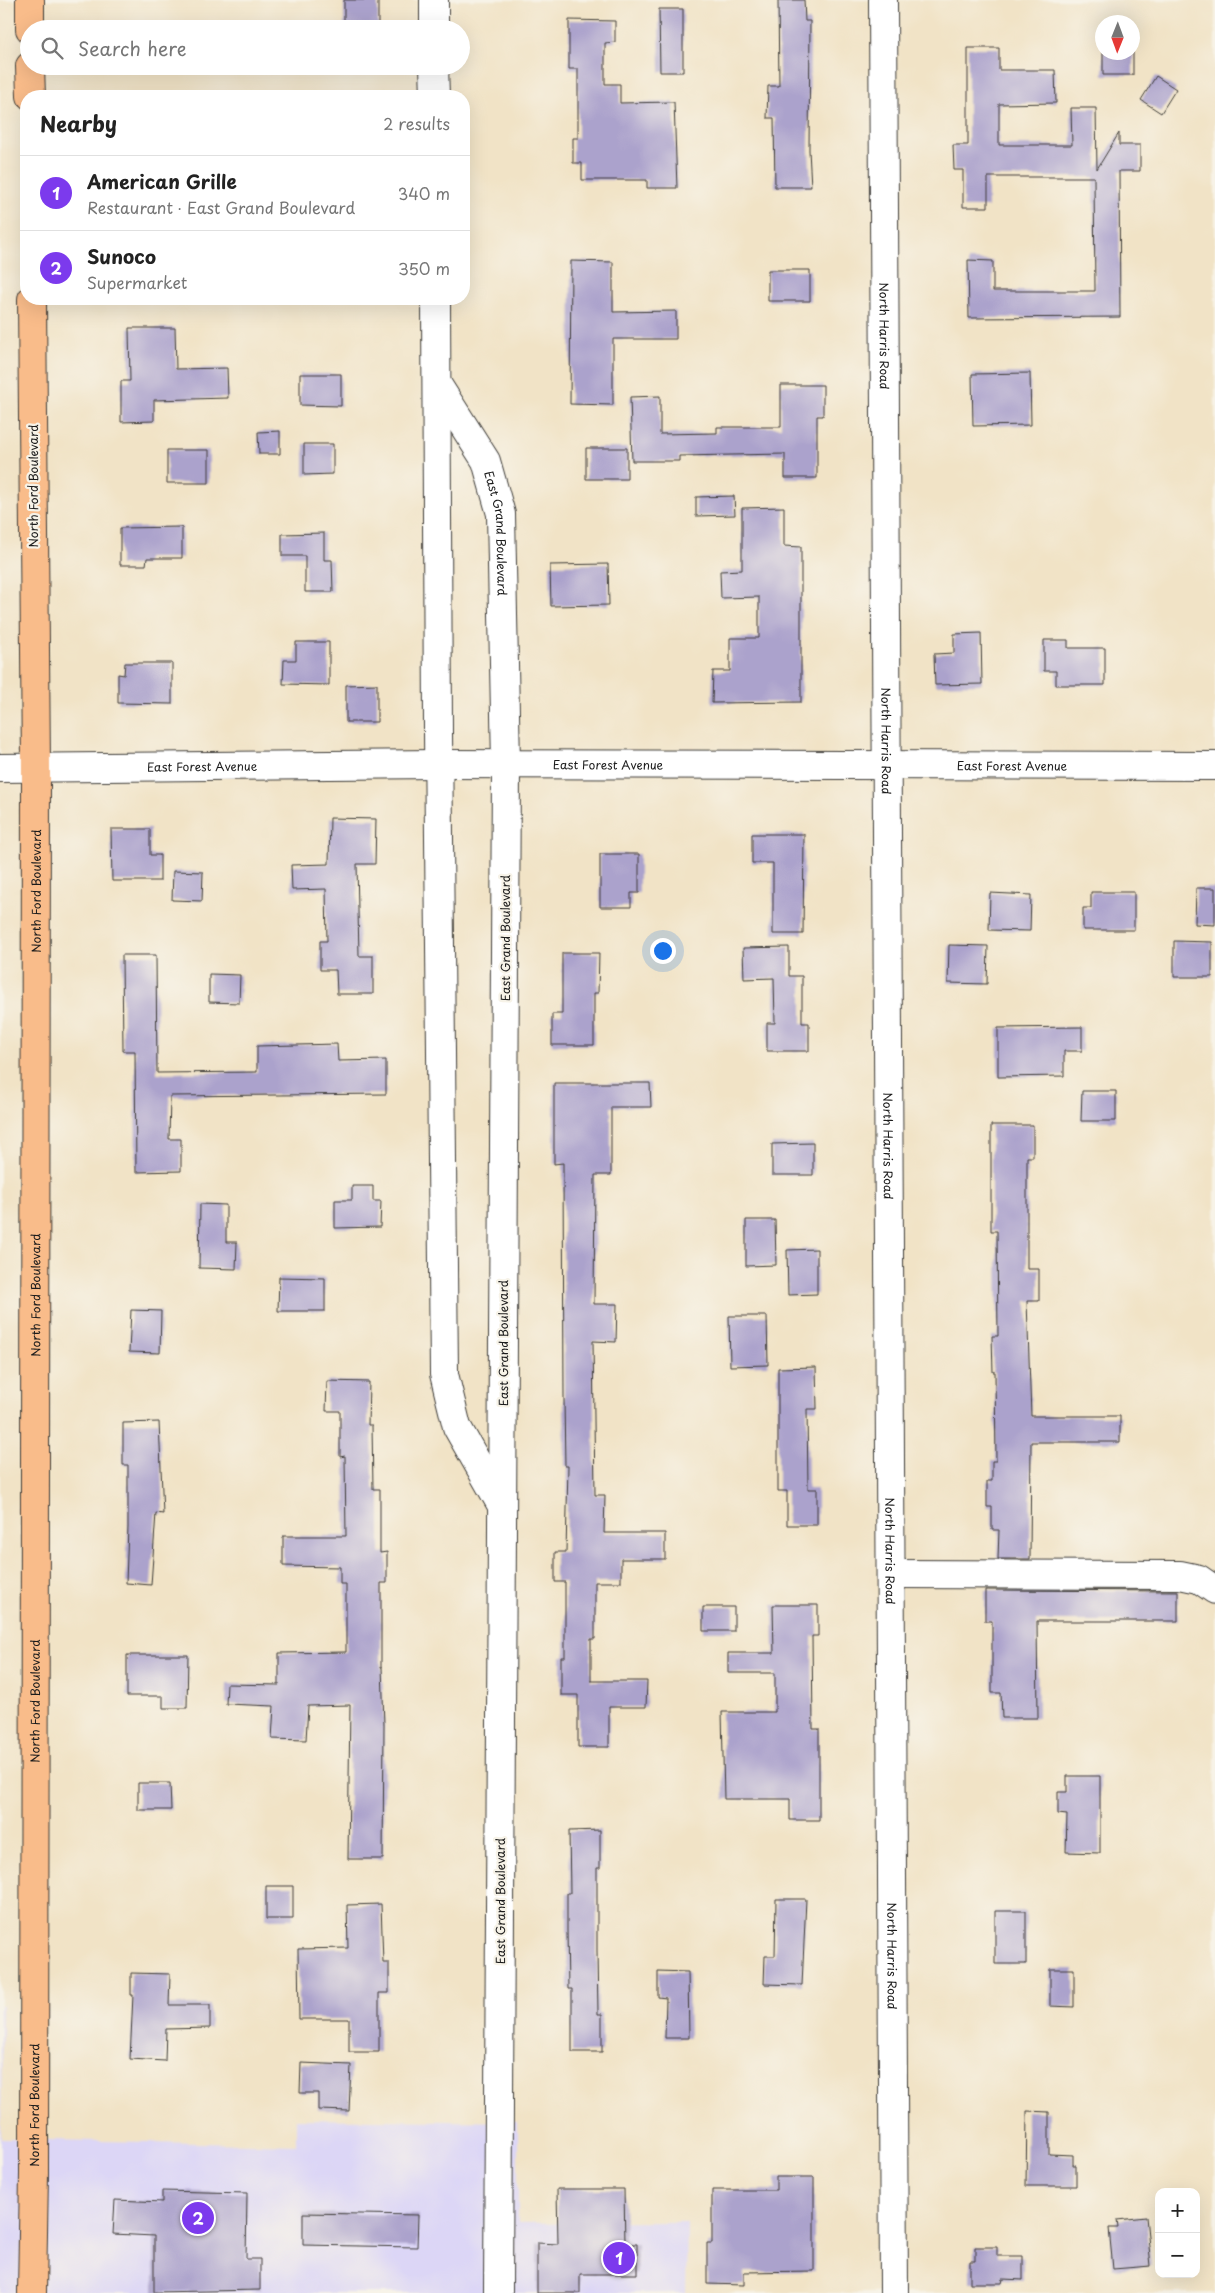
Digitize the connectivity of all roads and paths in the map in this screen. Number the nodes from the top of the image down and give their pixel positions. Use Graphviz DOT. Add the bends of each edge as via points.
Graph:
graph roads {
  1 [pos="30,0"];
  2 [pos="434,0"];
  3 [pos="883,0"];
  4 [pos="30,20"];
  5 [pos="434,20"];
  6 [pos="30,75"];
  7 [pos="434,75"];
  8 [pos="30,90"];
  9 [pos="434,90"];
  10 [pos="32,305"];
  11 [pos="436,305"];
  12 [pos="437,384"];
  13 [pos="438,764"];
  14 [pos="506,764"];
  15 [pos="886,766"];
  16 [pos="1215,766"];
  17 [pos="0,768"];
  18 [pos="36,768"];
  19 [pos="503,1508"];
  20 [pos="891,1574"];
  21 [pos="1215,1590"];
  22 [pos="32,2293"];
  23 [pos="498,2293"];
  24 [pos="894,2293"];
  1 -- 4 [label="main road"];
  2 -- 5 [label="street"];
  3 -- 15 [label="street, North Harris Road"];
  6 -- 8 [label="main road"];
  7 -- 9 [label="street"];
  10 -- 18 [label="main road, North Ford Boulevard"];
  11 -- 12 [label="street, East Grand Boulevard"];
  12 -- 13 [label="street, East Grand Boulevard"];
  12 -- 14 [label="street, East Grand Boulevard" via="486,460 501,514"];
  13 -- 14 [label="street, East Forest Avenue"];
  13 -- 18 [label="street, East Forest Avenue"];
  13 -- 19 [label="street, East Grand Boulevard" via="444,1374 457,1427"];
  14 -- 15 [label="street, East Forest Avenue"];
  14 -- 19 [label="street, East Grand Boulevard"];
  15 -- 16 [label="street, East Forest Avenue"];
  15 -- 20 [label="street, North Harris Road"];
  17 -- 18 [label="street, East Forest Avenue"];
  18 -- 22 [label="main road, North Ford Boulevard"];
  19 -- 23 [label="street, East Grand Boulevard"];
  20 -- 21 [label="street" via="1180,1575 1199,1579"];
  20 -- 24 [label="street, North Harris Road"];
}
